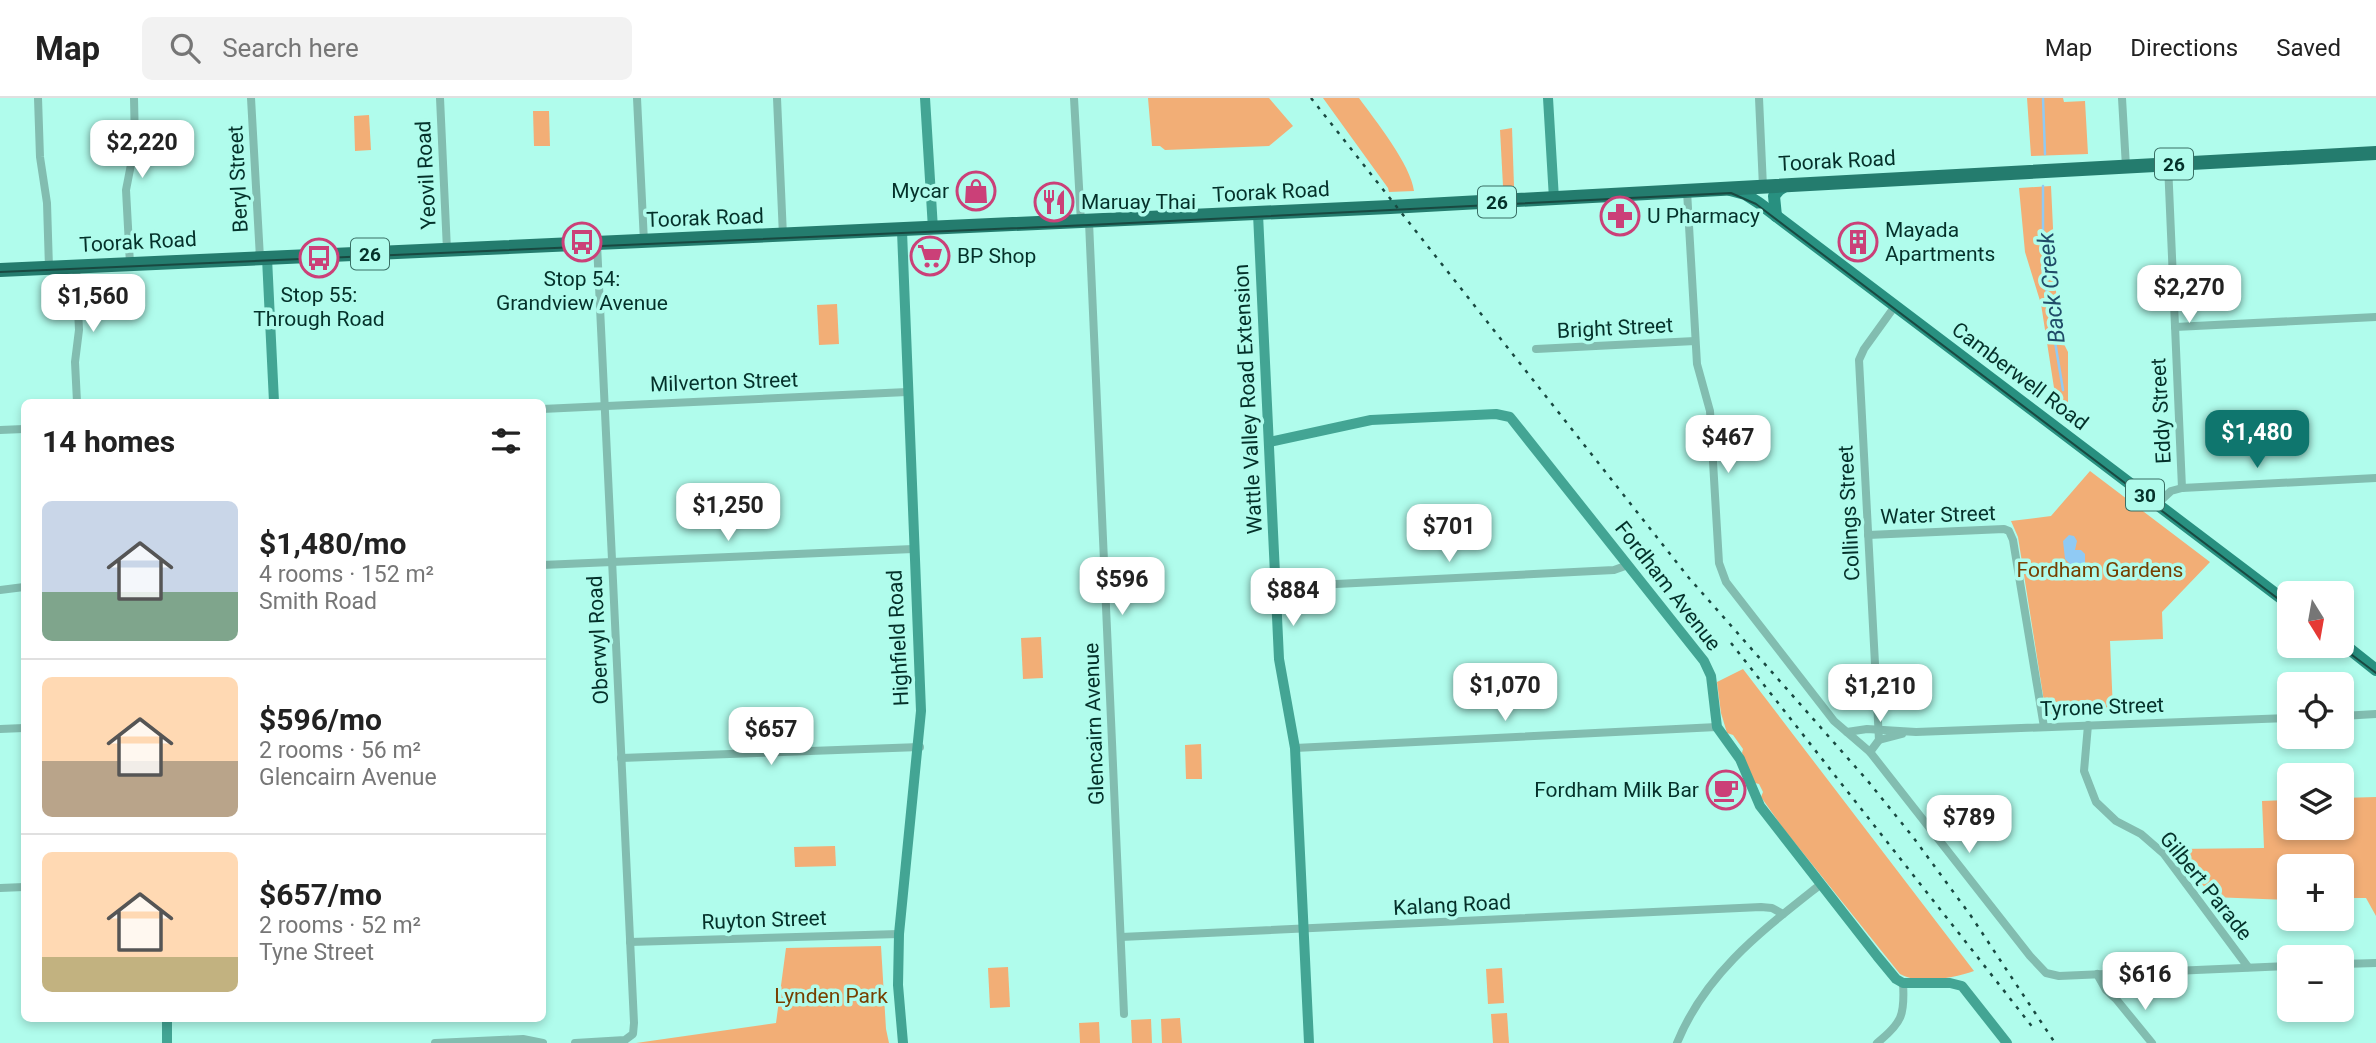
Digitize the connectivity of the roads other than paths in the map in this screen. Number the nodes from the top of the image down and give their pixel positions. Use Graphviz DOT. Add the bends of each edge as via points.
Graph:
graph roads {
  1 [pos="37,98"];
  2 [pos="134,98"];
  3 [pos="251,98"];
  4 [pos="440,98"];
  5 [pos="637,98"];
  6 [pos="777,98"];
  7 [pos="925,98"];
  8 [pos="1074,98"];
  9 [pos="1548,98"];
  10 [pos="1759,98"];
  11 [pos="2122,98"];
  12 [pos="2376,153"];
  13 [pos="2168,164"];
  14 [pos="2126,167"];
  15 [pos="1788,185"];
  16 [pos="1763,187"];
  17 [pos="1722,189"];
  18 [pos="1687,191"];
  19 [pos="1554,199"];
  20 [pos="1258,214"];
  21 [pos="1776,216"];
  22 [pos="1085,222"];
  23 [pos="933,229"];
  24 [pos="902,231"];
  25 [pos="783,236"];
  26 [pos="644,242"];
  27 [pos="597,244"];
  28 [pos="447,250"];
  29 [pos="264,258"];
  30 [pos="130,264"];
  31 [pos="76,266"];
  32 [pos="49,268"];
  33 [pos="0,270"];
  34 [pos="1895,306"];
  35 [pos="2376,317"];
  36 [pos="2175,327"];
  37 [pos="1695,341"];
  38 [pos="1536,349"];
  39 [pos="907,392"];
  40 [pos="77,399"];
  41 [pos="274,399"];
  42 [pos="605,405"];
  43 [pos="546,410"];
  44 [pos="21,429"];
  45 [pos="0,430"];
  46 [pos="1269,442"];
  47 [pos="2376,478"];
  48 [pos="2182,488"];
  49 [pos="2157,504"];
  50 [pos="1868,535"];
  51 [pos="913,549"];
  52 [pos="611,563"];
  53 [pos="546,565"];
  54 [pos="1628,565"];
  55 [pos="21,587"];
  56 [pos="1276,587"];
  57 [pos="0,590"];
  58 [pos="2277,595"];
  59 [pos="2354,653"];
  60 [pos="2376,670"];
  61 [pos="2376,714"];
  62 [pos="2354,715"];
  63 [pos="2277,718"];
  64 [pos="2088,726"];
  65 [pos="1717,727"];
  66 [pos="2044,727"];
  67 [pos="21,728"];
  68 [pos="0,729"];
  69 [pos="1878,730"];
  70 [pos="1847,732"];
  71 [pos="1916,732"];
  72 [pos="1879,740"];
  73 [pos="919,747"];
  74 [pos="1295,748"];
  75 [pos="1870,752"];
  76 [pos="621,758"];
  77 [pos="1821,884"];
  78 [pos="21,887"];
  79 [pos="0,888"];
  80 [pos="1783,914"];
  81 [pos="1303,930"];
  82 [pos="899,934"];
  83 [pos="1121,937"];
  84 [pos="630,942"];
  85 [pos="2376,963"];
  86 [pos="2354,964"];
  87 [pos="2277,966"];
  88 [pos="2249,967"];
  89 [pos="2097,974"];
  90 [pos="2107,974"];
  91 [pos="1903,983"];
  92 [pos="2116,999"];
  93 [pos="1124,1014"];
  94 [pos="167,1022"];
  95 [pos="167,1043"];
  96 [pos="435,1043"];
  97 [pos="543,1043"];
  98 [pos="575,1043"];
  99 [pos="903,1043"];
  100 [pos="1309,1043"];
  101 [pos="1677,1043"];
  102 [pos="1877,1043"];
  103 [pos="2007,1043"];
  104 [pos="2151,1043"];
  1 -- 32 [label="street"];
  2 -- 30 [label="street" via="135,144 126,190"];
  3 -- 29 [label="street, Beryl Street"];
  4 -- 28 [label="street, Yeovil Road"];
  5 -- 26 [label="street"];
  6 -- 25 [label="street"];
  7 -- 23 [label="street"];
  8 -- 22 [label="street, Glencairn Avenue"];
  9 -- 19 [label="street"];
  10 -- 16 [label="street"];
  11 -- 14 [label="street"];
  12 -- 13 [label="highway, Toorak Road / 26"];
  13 -- 14 [label="highway, Toorak Road / 26"];
  13 -- 36 [label="street, Eddy Street"];
  14 -- 15 [label="highway, Toorak Road / 26"];
  15 -- 16 [label="highway, Toorak Road / 26"];
  15 -- 21 [label="main road" via="1774,196"];
  16 -- 17 [label="highway, Toorak Road / 26"];
  17 -- 18 [label="highway, Toorak Road / 26"];
  17 -- 21 [label="main road, Camberwell Road / 30" via="1749,196"];
  18 -- 19 [label="highway, Toorak Road / 26"];
  18 -- 37 [label="street"];
  19 -- 20 [label="highway, Toorak Road / 26"];
  20 -- 22 [label="highway, Toorak Road / 26"];
  20 -- 46 [label="street, Wattle Valley Road Extension"];
  21 -- 34 [label="main road, Camberwell Road / 30"];
  22 -- 23 [label="highway, Toorak Road / 26"];
  22 -- 83 [label="street, Glencairn Avenue"];
  23 -- 24 [label="highway, Toorak Road / 26"];
  24 -- 25 [label="highway, Toorak Road / 26"];
  24 -- 39 [label="street, Highfield Road"];
  25 -- 26 [label="highway, Toorak Road / 26"];
  26 -- 27 [label="highway, Toorak Road / 26"];
  27 -- 28 [label="highway, Toorak Road / 26"];
  27 -- 42 [label="street, Oberwyl Road"];
  28 -- 29 [label="highway, Toorak Road / 26"];
  29 -- 30 [label="highway, Toorak Road / 26"];
  29 -- 41 [label="street"];
  30 -- 31 [label="highway, Toorak Road / 26"];
  31 -- 32 [label="highway, Toorak Road / 26"];
  31 -- 40 [label="street"];
  32 -- 33 [label="highway, Toorak Road / 26"];
  34 -- 49 [label="main road, Camberwell Road / 30"];
  34 -- 50 [label="street, Collings Street" via="1859,357"];
  35 -- 36 [label="street"];
  36 -- 48 [label="street, Eddy Street"];
  37 -- 38 [label="street, Bright Street"];
  37 -- 70 [label="street" via="1697,370 1710,406 1720,572"];
  39 -- 42 [label="street, Milverton Street"];
  39 -- 51 [label="street, Highfield Road"];
  42 -- 43 [label="street, Milverton Street"];
  42 -- 52 [label="street, Oberwyl Road"];
  44 -- 45 [label="street"];
  46 -- 54 [label="street, Fordham Avenue" via="1371,420 1506,415"];
  46 -- 56 [label="street, Wattle Valley Road Extension"];
  47 -- 48 [label="street"];
  48 -- 49 [label="street"];
  49 -- 58 [label="main road, Camberwell Road / 30"];
  50 -- 66 [label="street, Water Street" via="2009,531"];
  50 -- 69 [label="street, Collings Street"];
  51 -- 52 [label="street"];
  51 -- 73 [label="street, Highfield Road" via="922,711"];
  52 -- 53 [label="street"];
  52 -- 76 [label="street, Oberwyl Road"];
  54 -- 56 [label="street" via="1614,570"];
  54 -- 65 [label="street, Fordham Avenue" via="1707,666"];
  55 -- 57 [label="street"];
  56 -- 74 [label="street, Wattle Valley Road Extension" via="1280,668"];
  59 -- 60 [label="main road"];
  61 -- 62 [label="street"];
  63 -- 64 [label="street, Tyrone Street"];
  64 -- 66 [label="street, Tyrone Street"];
  64 -- 88 [label="street, Gilbert Parade" via="2084,771 2096,802 2164,854"];
  65 -- 74 [label="street"];
  65 -- 77 [label="street, Fordham Avenue" via="1740,759 1760,806"];
  66 -- 71 [label="street, Tyrone Street"];
  67 -- 68 [label="street"];
  69 -- 70 [label="street, Tyrone Street"];
  69 -- 71 [label="street, Tyrone Street"];
  69 -- 72 [label="street, Collings Street"];
  70 -- 75 [label="street"];
  71 -- 72 [label="street, Tyrone Street"];
  72 -- 75 [label="street"];
  73 -- 76 [label="street"];
  73 -- 82 [label="street, Highfield Road"];
  74 -- 81 [label="street, Wattle Valley Road Extension"];
  75 -- 89 [label="street" via="2042,970 2054,976"];
  76 -- 84 [label="street, Oberwyl Road"];
  77 -- 80 [label="street"];
  77 -- 91 [label="street, Fordham Avenue"];
  78 -- 79 [label="street"];
  80 -- 81 [label="street, Kalang Road" via="1761,907"];
  80 -- 101 [label="street" via="1718,973"];
  81 -- 83 [label="street, Kalang Road"];
  81 -- 100 [label="street, Wattle Valley Road Extension"];
  82 -- 84 [label="street, Ruyton Street"];
  82 -- 99 [label="street, Highfield Road"];
  83 -- 93 [label="street, Glencairn Avenue"];
  84 -- 98 [label="street, Oberwyl Road" via="634,1034 625,1040"];
  85 -- 86 [label="street"];
  87 -- 88 [label="street"];
  88 -- 90 [label="street"];
  89 -- 90 [label="street"];
  89 -- 92 [label="street"];
  90 -- 92 [label="street"];
  91 -- 102 [label="street" via="1901,1018"];
  91 -- 103 [label="street" via="1962,986"];
  92 -- 104 [label="street"];
  94 -- 95 [label="street"];
  96 -- 97 [label="street" via="523,1039"];
}
